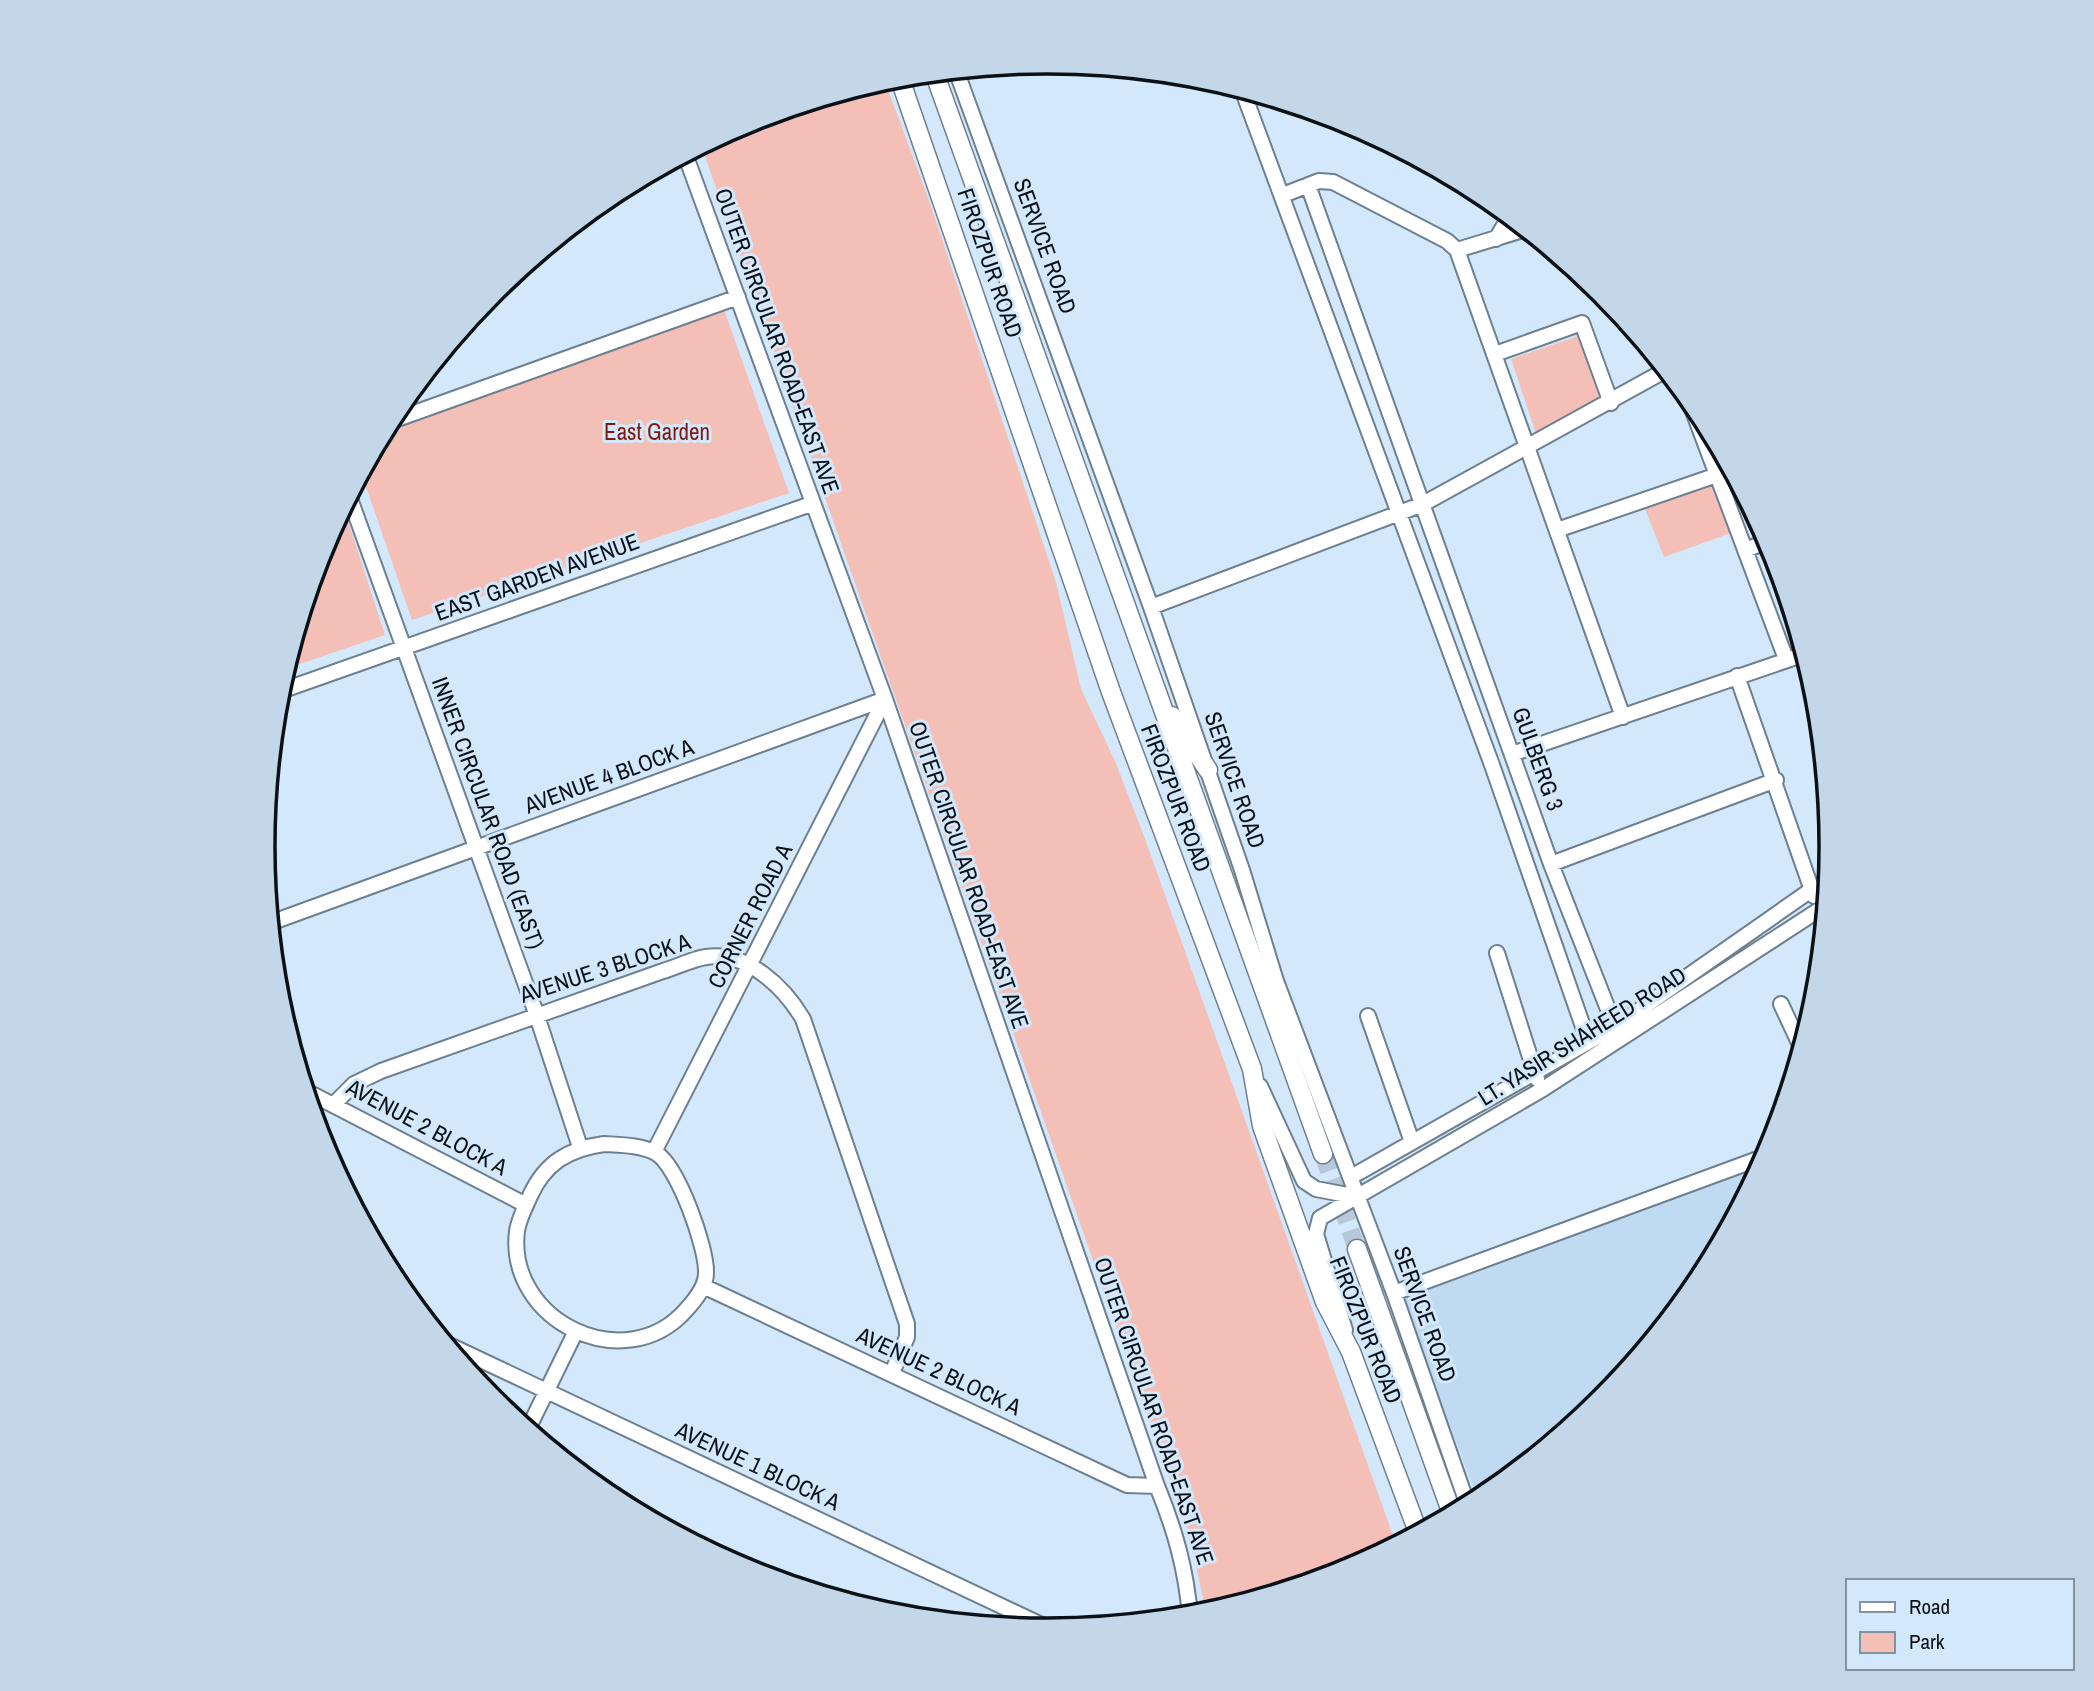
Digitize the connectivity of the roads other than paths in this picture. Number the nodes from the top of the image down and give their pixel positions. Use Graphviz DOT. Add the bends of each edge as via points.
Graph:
graph roads {
  1 [pos="959,79"];
  2 [pos="937,81"];
  3 [pos="903,87"];
  4 [pos="1246,100"];
  5 [pos="688,163"];
  6 [pos="1308,185"];
  7 [pos="1283,195"];
  8 [pos="1505,224"];
  9 [pos="1516,232"];
  10 [pos="1496,239"];
  11 [pos="1457,250"];
  12 [pos="738,298"];
  13 [pos="1495,354"];
  14 [pos="1658,375"];
  15 [pos="1611,403"];
  16 [pos="406,416"];
  17 [pos="1705,442"];
  18 [pos="1528,448"];
  19 [pos="1717,475"];
  20 [pos="811,504"];
  21 [pos="1423,504"];
  22 [pos="353,508"];
  23 [pos="1400,514"];
  24 [pos="1557,530"];
  25 [pos="1758,545"];
  26 [pos="1745,550"];
  27 [pos="1151,607"];
  28 [pos="405,649"];
  29 [pos="1795,657"];
  30 [pos="1786,659"];
  31 [pos="1737,676"];
  32 [pos="292,687"];
  33 [pos="1156,693"];
  34 [pos="885,699"];
  35 [pos="1623,717"];
  36 [pos="1512,754"];
  37 [pos="1208,770"];
  38 [pos="1776,780"];
  39 [pos="477,848"];
  40 [pos="1551,864"];
  41 [pos="1811,890"];
  42 [pos="1817,899"];
  43 [pos="1815,913"];
  44 [pos="279,920"];
  45 [pos="1497,953"];
  46 [pos="751,967"];
  47 [pos="1781,1004"];
  48 [pos="536,1013"];
  49 [pos="1368,1016"];
  50 [pos="1615,1027"];
  51 [pos="1795,1035"];
  52 [pos="1588,1041"];
  53 [pos="1252,1069"];
  54 [pos="1532,1072"];
  55 [pos="1543,1089"];
  56 [pos="317,1096"];
  57 [pos="335,1104"];
  58 [pos="1425,1135"];
  59 [pos="1412,1142"];
  60 [pos="580,1147"];
  61 [pos="1439,1150"];
  62 [pos="654,1152"];
  63 [pos="1395,1153"];
  64 [pos="1323,1154"];
  65 [pos="1751,1162"];
  66 [pos="1399,1173"];
  67 [pos="1351,1177"];
  68 [pos="1358,1197"];
  69 [pos="526,1205"];
  70 [pos="1357,1249"];
  71 [pos="703,1286"];
  72 [pos="1394,1293"];
  73 [pos="575,1333"];
  74 [pos="1350,1352"];
  75 [pos="465,1353"];
  76 [pos="892,1373"];
  77 [pos="546,1391"];
  78 [pos="532,1420"];
  79 [pos="1157,1486"];
  80 [pos="1464,1495"];
  81 [pos="1449,1504"];
  82 [pos="1415,1524"];
  83 [pos="1189,1604"];
  84 [pos="1025,1617"];
  1 -- 27 [label="street, SERVICE ROAD"];
  2 -- 33 [label="main road, FIROZPUR ROAD"];
  3 -- 53 [label="main road, FIROZPUR ROAD" via="1111,692"];
  4 -- 7 [label="street"];
  5 -- 12 [label="street, OUTER CIRCULAR ROAD-EAST AVE"];
  6 -- 7 [label="street"];
  6 -- 11 [label="street" via="1333,182"];
  6 -- 21 [label="street, GULBERG 3"];
  7 -- 23 [label="street"];
  8 -- 10 [label="street"];
  9 -- 10 [label="street"];
  10 -- 11 [label="street"];
  11 -- 13 [label="street"];
  12 -- 16 [label="street"];
  12 -- 20 [label="street, OUTER CIRCULAR ROAD-EAST AVE"];
  13 -- 15 [label="street" via="1582,323"];
  13 -- 18 [label="street"];
  14 -- 15 [label="street"];
  15 -- 18 [label="street"];
  17 -- 19 [label="street"];
  18 -- 21 [label="street"];
  18 -- 24 [label="street"];
  19 -- 24 [label="street"];
  19 -- 26 [label="street"];
  20 -- 28 [label="street, EAST GARDEN AVENUE"];
  20 -- 34 [label="street, OUTER CIRCULAR ROAD-EAST AVE"];
  21 -- 23 [label="street"];
  21 -- 36 [label="street, GULBERG 3"];
  22 -- 28 [label="street, INNER CIRCULAR ROAD (EAST)"];
  23 -- 27 [label="street"];
  23 -- 52 [label="street"];
  24 -- 35 [label="street"];
  25 -- 26 [label="street"];
  26 -- 30 [label="street"];
  27 -- 37 [label="street, SERVICE ROAD"];
  28 -- 32 [label="street, EAST GARDEN AVENUE"];
  28 -- 39 [label="street, INNER CIRCULAR ROAD (EAST)"];
  29 -- 30 [label="street"];
  30 -- 31 [label="street"];
  31 -- 35 [label="street"];
  31 -- 38 [label="street"];
  33 -- 37 [label="main road"];
  33 -- 64 [label="main road, FIROZPUR ROAD"];
  34 -- 39 [label="street, AVENUE 4 BLOCK A"];
  34 -- 46 [label="street, CORNER ROAD A"];
  34 -- 79 [label="street, OUTER CIRCULAR ROAD-EAST AVE"];
  35 -- 36 [label="street"];
  36 -- 40 [label="street, GULBERG 3"];
  37 -- 67 [label="street, SERVICE ROAD" via="1276,981"];
  38 -- 40 [label="street"];
  38 -- 41 [label="street"];
  39 -- 44 [label="street, AVENUE 4 BLOCK A"];
  39 -- 48 [label="street, INNER CIRCULAR ROAD (EAST)"];
  40 -- 50 [label="street, GULBERG 3"];
  41 -- 42 [label="street"];
  41 -- 50 [label="street"];
  43 -- 55 [label="street, LT. YASIR SHAHEED ROAD"];
  45 -- 54 [label="street"];
  46 -- 48 [label="street, AVENUE 3 BLOCK A" via="727,958 706,957"];
  46 -- 62 [label="street, CORNER ROAD A"];
  46 -- 76 [label="street, AVENUE 3 BLOCK A" via="778,986 803,1020 907,1324 907,1337"];
  47 -- 51 [label="street"];
  48 -- 57 [label="street, AVENUE 3 BLOCK A" via="381,1071 354,1084"];
  48 -- 60 [label="street, INNER CIRCULAR ROAD (EAST)"];
  49 -- 59 [label="street"];
  50 -- 52 [label="street"];
  52 -- 54 [label="street"];
  53 -- 68 [label="street" via="1304,1181 1316,1189"];
  53 -- 74 [label="main road, FIROZPUR ROAD" via="1262,1126 1325,1302"];
  54 -- 55 [label="street"];
  54 -- 58 [label="street"];
  55 -- 61 [label="street, LT. YASIR SHAHEED ROAD"];
  56 -- 57 [label="street, AVENUE 2 BLOCK A"];
  57 -- 69 [label="street, AVENUE 2 BLOCK A"];
  58 -- 59 [label="street"];
  58 -- 61 [label="street"];
  59 -- 63 [label="street"];
  60 -- 62 [label="street" via="621,1145"];
  60 -- 69 [label="street" via="554,1162"];
  61 -- 66 [label="street, LT. YASIR SHAHEED ROAD"];
  62 -- 71 [label="street" via="664,1159 682,1194 705,1262"];
  63 -- 66 [label="street"];
  63 -- 67 [label="street"];
  65 -- 72 [label="street"];
  66 -- 68 [label="street, LT. YASIR SHAHEED ROAD"];
  67 -- 68 [label="street, SERVICE ROAD"];
  68 -- 72 [label="street, SERVICE ROAD"];
  68 -- 74 [label="street, LT. YASIR SHAHEED ROAD" via="1324,1216 1316,1228"];
  69 -- 73 [label="street" via="517,1233 522,1273 545,1310"];
  70 -- 81 [label="main road, FIROZPUR ROAD"];
  71 -- 73 [label="street" via="684,1313 643,1337 605,1340"];
  71 -- 76 [label="street, AVENUE 2 BLOCK A"];
  72 -- 80 [label="street, SERVICE ROAD"];
  73 -- 77 [label="street"];
  74 -- 82 [label="main road, FIROZPUR ROAD"];
  75 -- 77 [label="street, AVENUE 1 BLOCK A"];
  76 -- 79 [label="street, AVENUE 2 BLOCK A" via="1127,1485"];
  77 -- 78 [label="street"];
  77 -- 84 [label="street, AVENUE 1 BLOCK A"];
  79 -- 83 [label="street, OUTER CIRCULAR ROAD-EAST AVE" via="1177,1535"];
}
